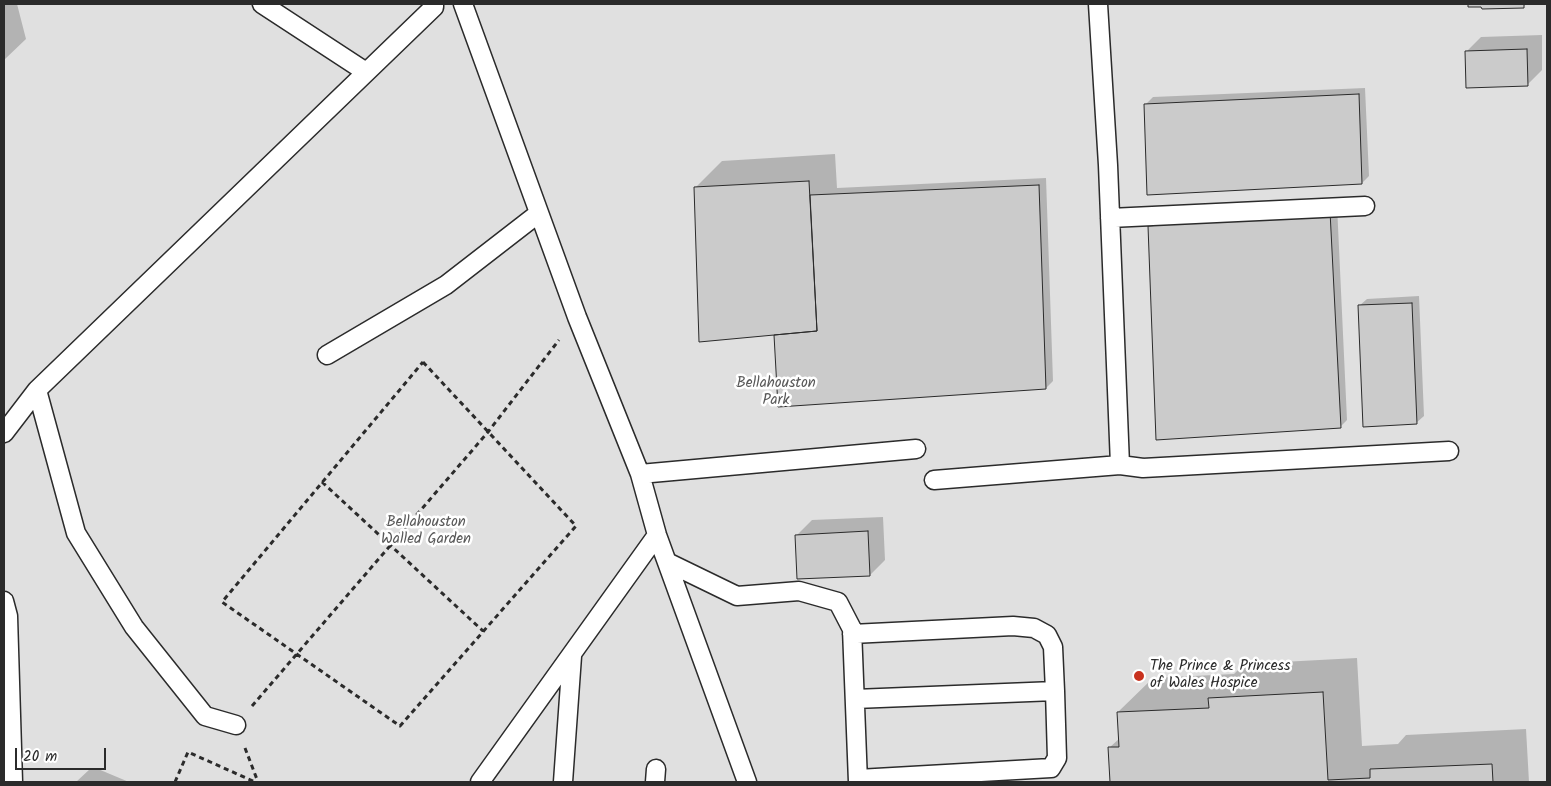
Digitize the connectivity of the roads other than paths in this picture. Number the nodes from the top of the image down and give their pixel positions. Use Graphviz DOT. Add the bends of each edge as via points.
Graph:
graph roads {
  1 [pos="262,4"];
  2 [pos="434,4"];
  3 [pos="463,4"];
  4 [pos="1098,4"];
  5 [pos="366,72"];
  6 [pos="1365,206"];
  7 [pos="539,213"];
  8 [pos="1110,218"];
  9 [pos="327,355"];
  10 [pos="37,390"];
  11 [pos="4,433"];
  12 [pos="916,449"];
  13 [pos="1449,451"];
  14 [pos="1120,465"];
  15 [pos="640,474"];
  16 [pos="934,480"];
  17 [pos="657,535"];
  18 [pos="667,562"];
  19 [pos="4,601"];
  20 [pos="852,634"];
  21 [pos="572,654"];
  22 [pos="1055,691"];
  23 [pos="855,699"];
  24 [pos="236,725"];
  25 [pos="858,781"];
  26 [pos="13,782"];
  27 [pos="480,782"];
  28 [pos="563,782"];
  29 [pos="747,782"];
  1 -- 5 [label="lane"];
  2 -- 5 [label="lane"];
  3 -- 7 [label="lane"];
  4 -- 8 [label="lane"];
  5 -- 10 [label="lane"];
  6 -- 8 [label="lane"];
  7 -- 9 [label="lane" via="446,285"];
  7 -- 15 [label="lane"];
  8 -- 14 [label="lane"];
  10 -- 11 [label="lane"];
  10 -- 24 [label="lane" via="76,533 134,627 205,716"];
  12 -- 15 [label="lane"];
  13 -- 14 [label="lane" via="1143,468"];
  14 -- 16 [label="lane"];
  15 -- 17 [label="lane"];
  17 -- 18 [label="lane"];
  17 -- 21 [label="lane"];
  18 -- 20 [label="lane" via="737,596 799,591 838,602"];
  18 -- 29 [label="lane"];
  19 -- 26 [label="lane" via="8,616"];
  20 -- 22 [label="lane" via="1013,626 1034,628 1047,635 1053,647"];
  20 -- 23 [label="lane"];
  21 -- 27 [label="lane"];
  21 -- 28 [label="lane"];
  22 -- 23 [label="lane"];
  22 -- 25 [label="lane" via="1057,758 1051,768"];
  23 -- 25 [label="lane"];
}
